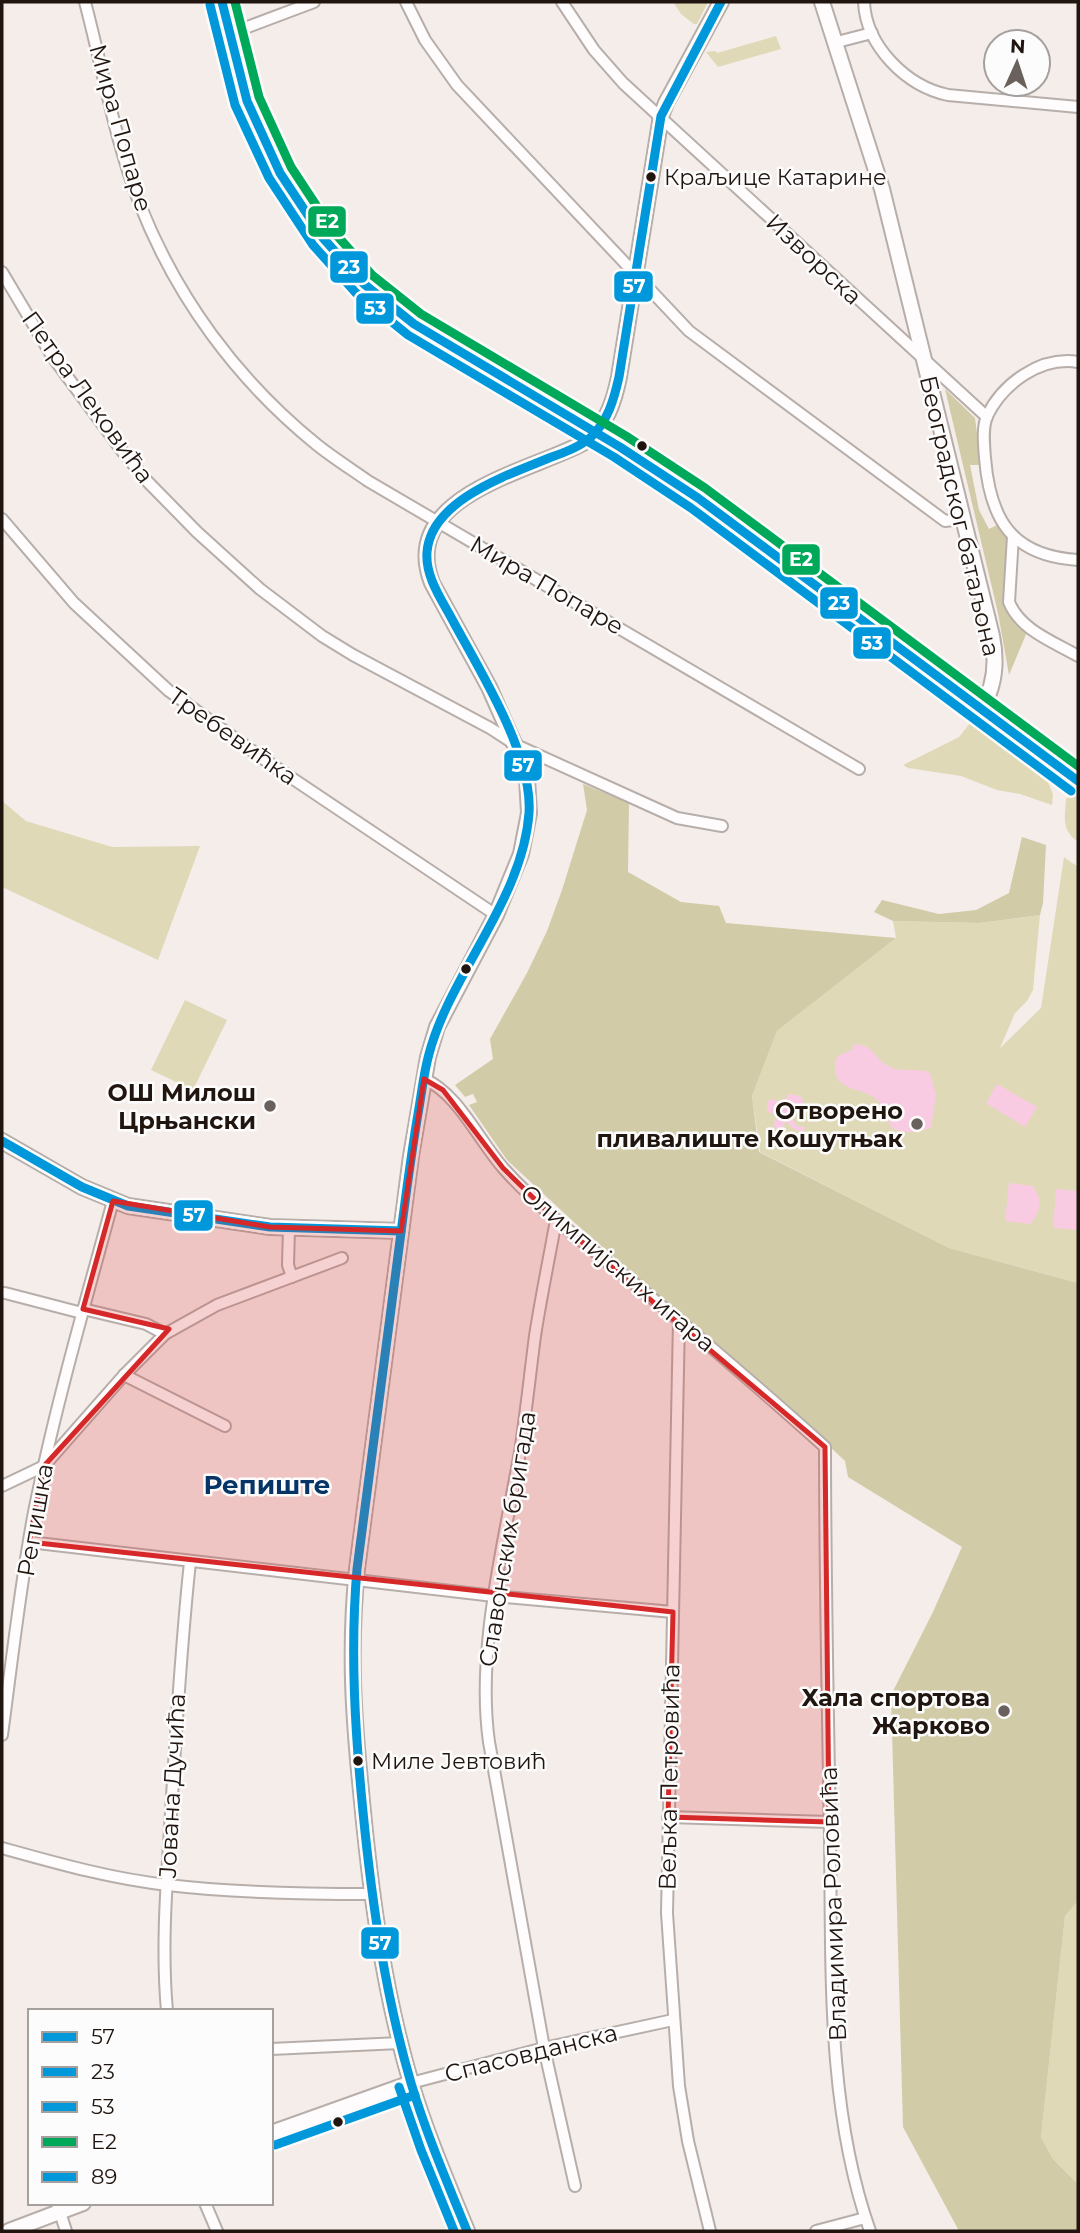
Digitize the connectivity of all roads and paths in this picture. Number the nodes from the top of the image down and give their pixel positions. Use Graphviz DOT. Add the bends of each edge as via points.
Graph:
graph roads {
  1 [pos="85,2"];
  2 [pos="222,2"];
  3 [pos="314,2"];
  4 [pos="406,2"];
  5 [pos="562,2"];
  6 [pos="721,2"];
  7 [pos="822,2"];
  8 [pos="864,2"];
  9 [pos="872,33"];
  10 [pos="229,34"];
  11 [pos="837,42"];
  12 [pos="1078,107"];
  13 [pos="661,116"];
  14 [pos="2,272"];
  15 [pos="637,276"];
  16 [pos="924,362"];
  17 [pos="1078,362"];
  18 [pos="987,417"];
  19 [pos="596,432"];
  20 [pos="2,519"];
  21 [pos="962,519"];
  22 [pos="439,522"];
  23 [pos="1013,536"];
  24 [pos="1078,560"];
  25 [pos="1078,656"];
  26 [pos="981,709"];
  27 [pos="516,745"];
  28 [pos="859,769"];
  29 [pos="1078,781"];
  30 [pos="722,826"];
  31 [pos="496,915"];
  32 [pos="424,1079"];
  33 [pos="2,1141"];
  34 [pos="113,1201"];
  35 [pos="556,1220"];
  36 [pos="289,1228"];
  37 [pos="401,1231"];
  38 [pos="342,1258"];
  39 [pos="292,1277"];
  40 [pos="5,1293"];
  41 [pos="82,1311"];
  42 [pos="679,1320"];
  43 [pos="164,1334"];
  44 [pos="124,1375"];
  45 [pos="225,1426"];
  46 [pos="825,1447"];
  47 [pos="44,1466"];
  48 [pos="2,1486"];
  49 [pos="29,1542"];
  50 [pos="190,1562"];
  51 [pos="356,1580"];
  52 [pos="494,1596"];
  53 [pos="673,1612"];
  54 [pos="2,1734"];
  55 [pos="668,1817"];
  56 [pos="830,1822"];
  57 [pos="2,1847"];
  58 [pos="166,1885"];
  59 [pos="371,1894"];
  60 [pos="167,2009"];
  61 [pos="673,2020"];
  62 [pos="400,2043"];
  63 [pos="544,2048"];
  64 [pos="273,2049"];
  65 [pos="411,2083"];
  66 [pos="273,2132"];
  67 [pos="575,2186"];
  68 [pos="206,2205"];
  69 [pos="58,2208"];
  70 [pos="865,2218"];
  71 [pos="9,2231"];
  72 [pos="66,2231"];
  73 [pos="217,2231"];
  74 [pos="467,2231"];
  75 [pos="710,2231"];
  76 [pos="816,2231"];
  77 [pos="870,2231"];
  1 -- 22 [label="street, Мира Попаре" via="138,201 172,273 215,341 316,444"];
  2 -- 10 [label="main road"];
  3 -- 10 [label="street"];
  4 -- 15 [label="street" via="425,40 457,85"];
  5 -- 13 [label="street, Изворска" via="609,68"];
  6 -- 13 [label="street"];
  7 -- 11 [label="street, Београдског батаљона"];
  8 -- 9 [label="street"];
  9 -- 11 [label="street"];
  9 -- 12 [label="street" via="897,67 931,90"];
  10 -- 19 [label="main road" via="247,102 280,173 350,269 414,324"];
  11 -- 16 [label="street, Београдског батаљона" via="882,189"];
  13 -- 15 [label="street"];
  13 -- 16 [label="street, Изворска"];
  14 -- 27 [label="street, Петра Лековића" via="32,326 98,421 148,482 227,561 322,636"];
  15 -- 19 [label="street" via="615,395"];
  15 -- 21 [label="street" via="713,351 945,521"];
  16 -- 18 [label="street, Београдског батаљона"];
  16 -- 21 [label="street, Београдског батаљона"];
  17 -- 18 [label="street, Београдског батаљона" via="1044,364 1021,376"];
  18 -- 23 [label="street, Београдског батаљона" via="990,490 1000,521"];
  19 -- 22 [label="street" via="574,448 467,495"];
  19 -- 26 [label="main road" via="698,498"];
  20 -- 31 [label="street, Требевићка" via="74,603 169,691"];
  21 -- 26 [label="street, Београдског батаљона" via="995,652 992,684"];
  22 -- 27 [label="street" via="428,547 428,572"];
  22 -- 28 [label="street, Мира Попаре"];
  23 -- 24 [label="street, Београдског батаљона" via="1046,554"];
  23 -- 25 [label="street, Београдског батаљона" via="1012,611 1025,626"];
  26 -- 29 [label="main road"];
  27 -- 30 [label="street, Петра Лековића" via="677,818"];
  27 -- 31 [label="street" via="527,779 529,822 515,874"];
  31 -- 32 [label="street" via="437,1027"];
  32 -- 35 [label="street, Олимпијских игара" via="449,1097 503,1168"];
  32 -- 37 [label="street"];
  33 -- 34 [label="street"];
  34 -- 36 [label="street" via="166,1213"];
  34 -- 41 [label="street, Репишка"];
  35 -- 42 [label="street, Олимпијских игара"];
  35 -- 52 [label="street, Славонских бригада"];
  36 -- 37 [label="street"];
  36 -- 39 [label="street"];
  37 -- 51 [label="street"];
  38 -- 39 [label="street"];
  39 -- 43 [label="street" via="217,1305"];
  40 -- 41 [label="street"];
  41 -- 43 [label="street" via="146,1324"];
  41 -- 47 [label="street, Репишка"];
  42 -- 46 [label="street, Олимпијских игара"];
  42 -- 53 [label="street, Вељка Петровића"];
  43 -- 44 [label="street"];
  44 -- 45 [label="street"];
  44 -- 47 [label="street"];
  46 -- 56 [label="street, Владимира Роловића"];
  47 -- 48 [label="street"];
  47 -- 49 [label="street, Репишка"];
  49 -- 50 [label="street"];
  49 -- 54 [label="street, Репишка"];
  50 -- 51 [label="street"];
  50 -- 58 [label="street, Јована Дучића"];
  51 -- 52 [label="street"];
  51 -- 59 [label="street" via="352,1698"];
  52 -- 53 [label="street"];
  52 -- 63 [label="street, Славонских бригада" via="486,1724"];
  53 -- 55 [label="street, Вељка Петровића"];
  55 -- 56 [label="street"];
  55 -- 61 [label="street, Вељка Петровића"];
  56 -- 70 [label="street, Владимира Роловића" via="837,2059 844,2124"];
  57 -- 58 [label="street"];
  58 -- 59 [label="street"];
  58 -- 60 [label="street, Јована Дучића"];
  59 -- 62 [label="street"];
  61 -- 63 [label="street, Спасовданска"];
  61 -- 75 [label="street, Вељка Петровића" via="688,2141"];
  62 -- 64 [label="street"];
  62 -- 65 [label="street"];
  63 -- 65 [label="street, Спасовданска"];
  63 -- 67 [label="street, Славонских бригада"];
  65 -- 66 [label="street, Спасовданска"];
  65 -- 74 [label="street"];
  68 -- 73 [label="street"];
  69 -- 71 [label="street"];
  69 -- 72 [label="street"];
  70 -- 76 [label="street"];
  70 -- 77 [label="street, Владимира Роловића"];
}
